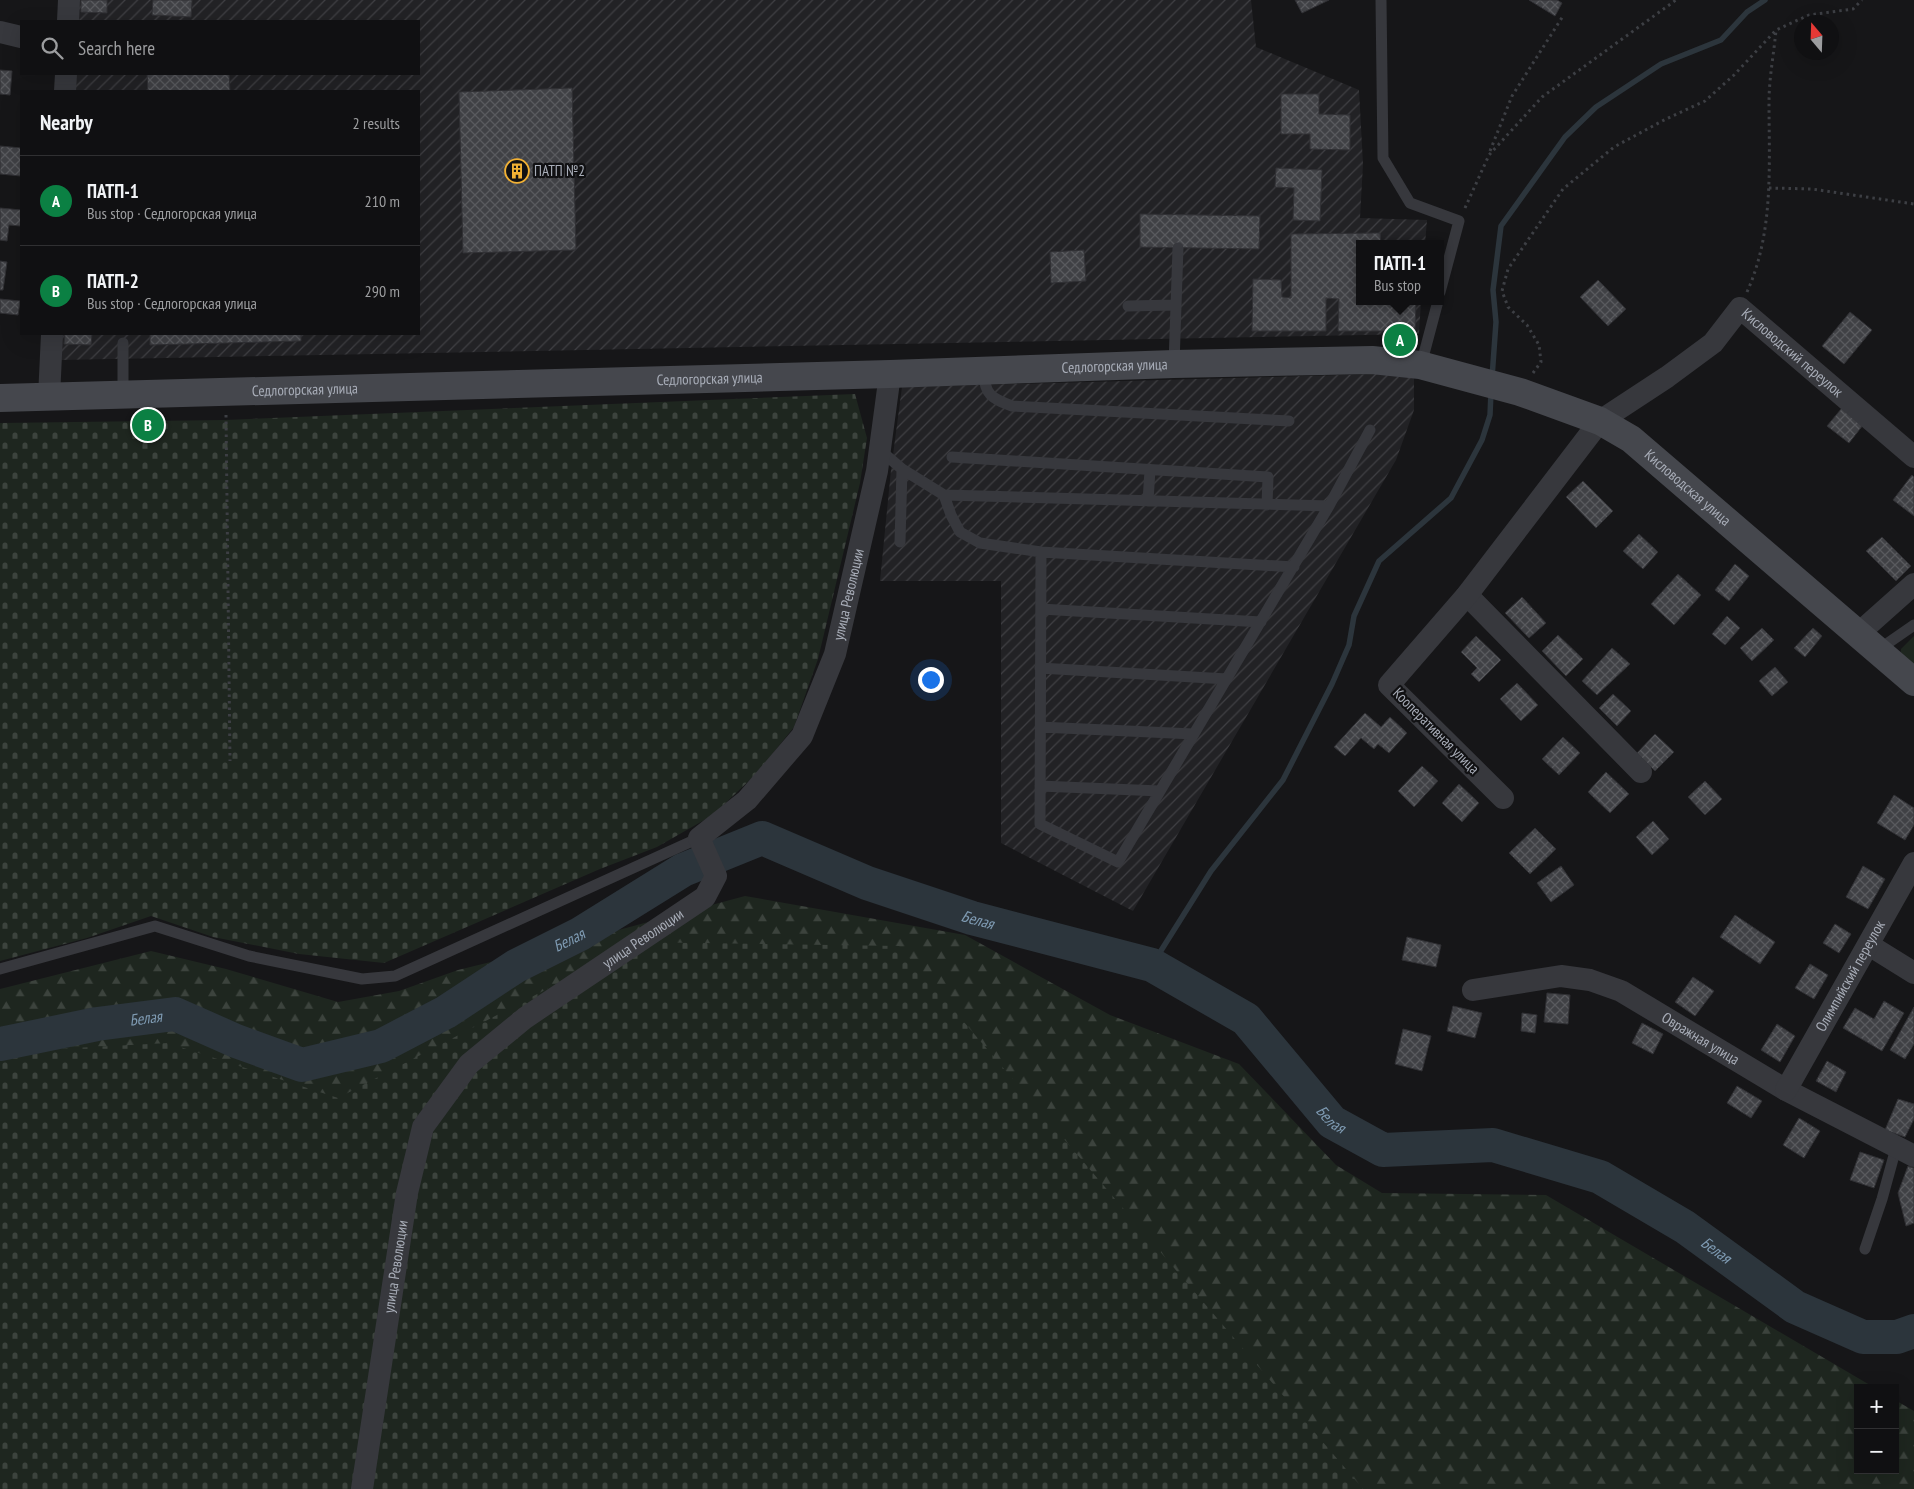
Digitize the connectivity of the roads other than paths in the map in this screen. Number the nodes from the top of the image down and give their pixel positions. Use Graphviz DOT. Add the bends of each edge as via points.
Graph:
graph roads {
  1 [pos="69,0"];
  2 [pos="1381,0"];
  3 [pos="68,20"];
  4 [pos="0,32"];
  5 [pos="20,37"];
  6 [pos="66,75"];
  7 [pos="65,90"];
  8 [pos="1178,248"];
  9 [pos="1444,277"];
  10 [pos="1175,305"];
  11 [pos="1437,305"];
  12 [pos="1128,306"];
  13 [pos="52,335"];
  14 [pos="124,343"];
  15 [pos="1174,364"];
  16 [pos="1420,365"];
  17 [pos="983,371"];
  18 [pos="890,374"];
  19 [pos="123,396"];
  20 [pos="0,398"];
  21 [pos="49,398"];
  22 [pos="1289,421"];
  23 [pos="1600,421"];
  24 [pos="1370,430"];
  25 [pos="880,450"];
  26 [pos="952,457"];
  27 [pos="1914,457"];
  28 [pos="902,469"];
  29 [pos="1150,470"];
  30 [pos="944,495"];
  31 [pos="1148,501"];
  32 [pos="1267,505"];
  33 [pos="1329,506"];
  34 [pos="900,542"];
  35 [pos="1041,552"];
  36 [pos="1294,567"];
  37 [pos="1914,584"];
  38 [pos="1467,595"];
  39 [pos="1041,609"];
  40 [pos="1260,622"];
  41 [pos="1914,625"];
  42 [pos="1868,642"];
  43 [pos="1040,668"];
  44 [pos="1227,678"];
  45 [pos="1914,682"];
  46 [pos="1040,727"];
  47 [pos="1194,734"];
  48 [pos="1641,772"];
  49 [pos="1040,786"];
  50 [pos="1160,791"];
  51 [pos="1503,798"];
  52 [pos="699,838"];
  53 [pos="1914,863"];
  54 [pos="1869,945"];
  55 [pos="0,969"];
  56 [pos="1914,973"];
  57 [pos="1473,990"];
  58 [pos="1786,1090"];
  59 [pos="1905,1152"];
  60 [pos="1864,1249"];
  61 [pos="362,1489"];
  1 -- 3 [label="street"];
  2 -- 9 [label="lane" via="1383,158 1410,203 1459,221"];
  4 -- 5 [label="street"];
  6 -- 7 [label="street"];
  8 -- 10 [label="lane"];
  10 -- 12 [label="lane"];
  10 -- 15 [label="lane"];
  11 -- 16 [label="lane"];
  13 -- 21 [label="street"];
  14 -- 19 [label="lane"];
  15 -- 16 [label="street, Седлогорская улица" via="1372,360"];
  15 -- 17 [label="street, Седлогорская улица"];
  16 -- 23 [label="street, Кисловодская улица" via="1520,392"];
  17 -- 18 [label="street, Седлогорская улица"];
  17 -- 22 [label="lane" via="984,388 993,399 1012,406"];
  18 -- 19 [label="street, Седлогорская улица"];
  18 -- 25 [label="street, улица Революции"];
  19 -- 21 [label="street, Седлогорская улица"];
  20 -- 21 [label="street, Седлогорская улица"];
  23 -- 27 [label="street, Кисловодский переулок" via="1713,343 1740,308"];
  23 -- 38 [label="street, Кооперативная улица"];
  23 -- 42 [label="street, Кисловодская улица" via="1659,461"];
  24 -- 33 [label="lane"];
  25 -- 28 [label="lane"];
  25 -- 52 [label="street, улица Революции" via="878,471 835,654 802,736 746,800"];
  26 -- 29 [label="lane"];
  28 -- 30 [label="lane"];
  28 -- 34 [label="lane"];
  29 -- 31 [label="lane"];
  29 -- 32 [label="lane" via="1268,477"];
  30 -- 31 [label="lane"];
  30 -- 35 [label="lane" via="960,532 980,543"];
  31 -- 32 [label="lane"];
  32 -- 33 [label="lane"];
  33 -- 36 [label="lane"];
  35 -- 36 [label="lane"];
  35 -- 39 [label="lane"];
  36 -- 40 [label="lane"];
  37 -- 42 [label="street"];
  38 -- 48 [label="street"];
  38 -- 51 [label="street, Кооперативная улица" via="1389,685"];
  39 -- 40 [label="lane"];
  39 -- 43 [label="lane"];
  40 -- 44 [label="lane"];
  41 -- 42 [label="lane"];
  42 -- 45 [label="street, Кисловодская улица"];
  43 -- 44 [label="lane"];
  43 -- 46 [label="lane"];
  44 -- 47 [label="lane"];
  46 -- 47 [label="lane"];
  46 -- 49 [label="lane"];
  47 -- 50 [label="lane"];
  49 -- 50 [label="lane"];
  49 -- 50 [label="lane" via="1040,824 1118,862"];
  52 -- 55 [label="lane" via="395,976 362,979 249,956 155,926"];
  52 -- 61 [label="street, улица Революции" via="716,876 705,896 525,1018 469,1064 423,1127 407,1193"];
  53 -- 54 [label="street, Олимпийский переулок"];
  54 -- 56 [label="street"];
  54 -- 58 [label="street, Олимпийский переулок"];
  57 -- 58 [label="street, Овражная улица" via="1561,976 1590,980 1621,991"];
  58 -- 59 [label="street, Овражная улица"];
  59 -- 60 [label="lane" via="1882,1199"];
}
